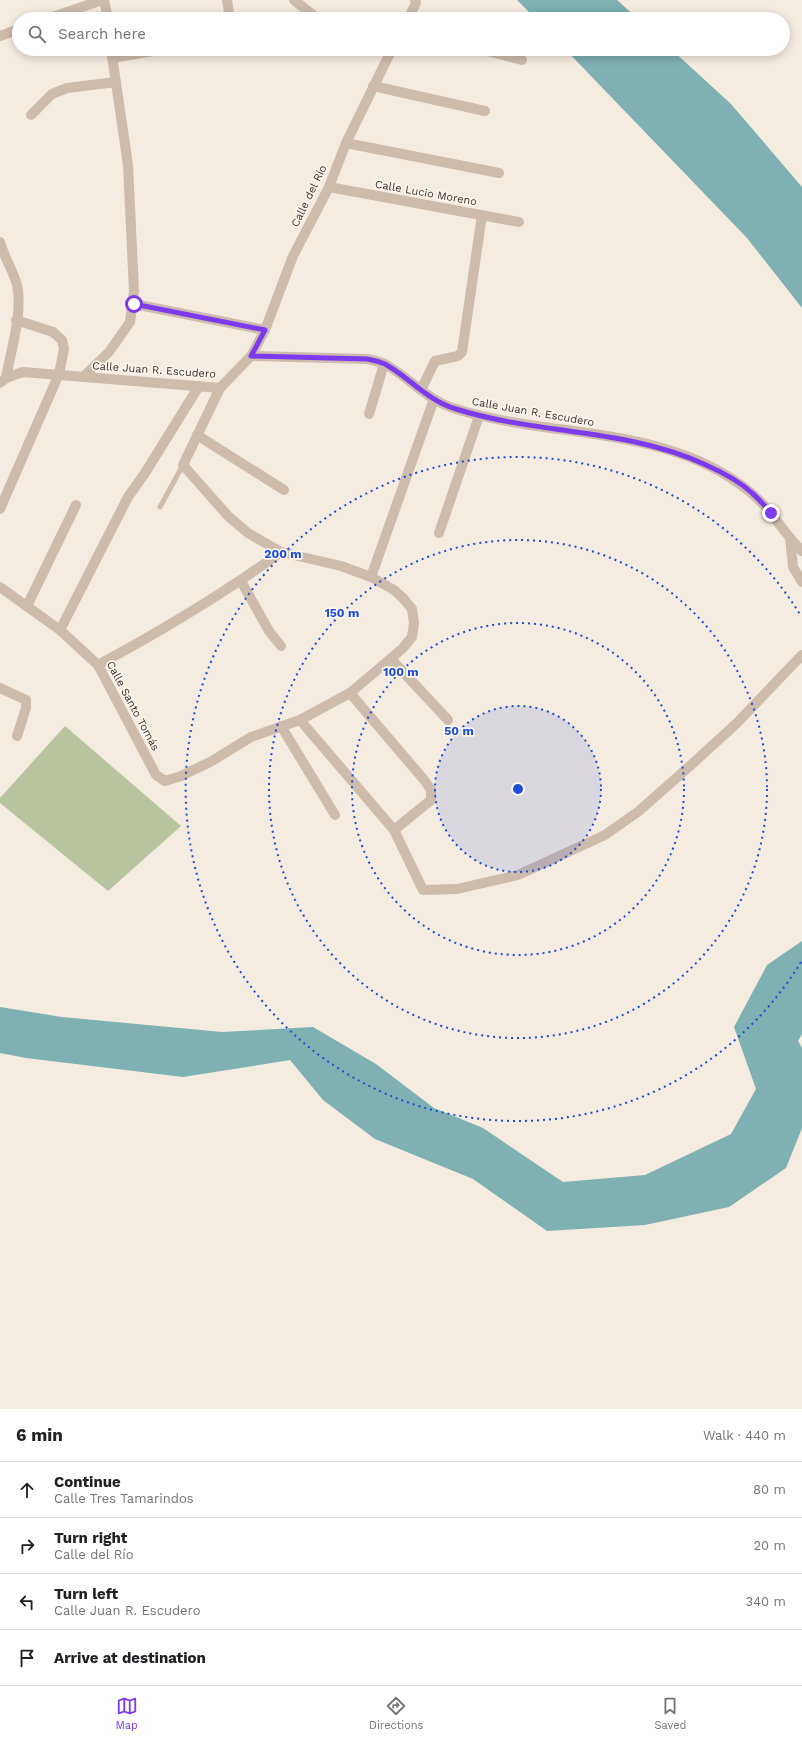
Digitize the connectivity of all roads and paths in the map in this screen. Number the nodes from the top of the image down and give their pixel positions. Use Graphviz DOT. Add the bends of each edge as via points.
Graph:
graph roads {
  1 [pos="103,0"];
  2 [pos="227,0"];
  3 [pos="294,0"];
  4 [pos="415,1"];
  5 [pos="68,12"];
  6 [pos="106,12"];
  7 [pos="229,12"];
  8 [pos="309,12"];
  9 [pos="411,12"];
  10 [pos="12,32"];
  11 [pos="0,36"];
  12 [pos="112,56"];
  13 [pos="388,56"];
  14 [pos="507,56"];
  15 [pos="522,60"];
  16 [pos="116,82"];
  17 [pos="373,86"];
  18 [pos="485,111"];
  19 [pos="31,115"];
  20 [pos="346,143"];
  21 [pos="499,172"];
  22 [pos="329,187"];
  23 [pos="482,215"];
  24 [pos="519,222"];
  25 [pos="0,242"];
  26 [pos="134,304"];
  27 [pos="16,320"];
  28 [pos="265,330"];
  29 [pos="251,356"];
  30 [pos="384,364"];
  31 [pos="59,374"];
  32 [pos="82,377"];
  33 [pos="3,381"];
  34 [pos="199,386"];
  35 [pos="220,388"];
  36 [pos="421,390"];
  37 [pos="434,399"];
  38 [pos="369,414"];
  39 [pos="479,416"];
  40 [pos="197,435"];
  41 [pos="183,465"];
  42 [pos="284,490"];
  43 [pos="76,505"];
  44 [pos="160,507"];
  45 [pos="0,510"];
  46 [pos="440,533"];
  47 [pos="790,538"];
  48 [pos="802,551"];
  49 [pos="281,552"];
  50 [pos="371,577"];
  51 [pos="241,581"];
  52 [pos="802,582"];
  53 [pos="0,587"];
  54 [pos="27,606"];
  55 [pos="60,630"];
  56 [pos="281,646"];
  57 [pos="802,655"];
  58 [pos="391,659"];
  59 [pos="98,665"];
  60 [pos="0,688"];
  61 [pos="350,693"];
  62 [pos="300,720"];
  63 [pos="448,720"];
  64 [pos="281,726"];
  65 [pos="17,736"];
  66 [pos="335,815"];
  67 [pos="394,830"];
  1 -- 5 [label="street"];
  1 -- 6 [label="street"];
  2 -- 7 [label="street"];
  3 -- 8 [label="street"];
  4 -- 9 [label="street"];
  10 -- 11 [label="street"];
  12 -- 16 [label="street, Calle Juan R. Escudero"];
  13 -- 17 [label="street, Calle del Río"];
  14 -- 15 [label="street"];
  16 -- 19 [label="street" via="67,88 52,94"];
  16 -- 26 [label="street, Calle Juan R. Escudero" via="128,165"];
  17 -- 18 [label="street"];
  17 -- 20 [label="street, Calle del Río"];
  20 -- 21 [label="street"];
  20 -- 22 [label="street, Calle del Río"];
  22 -- 23 [label="street, Calle Lucio Moreno"];
  22 -- 28 [label="street, Calle del Río" via="293,256"];
  23 -- 24 [label="street, Calle Lucio Moreno"];
  23 -- 36 [label="street" via="462,352 458,356 434,361"];
  25 -- 27 [label="street" via="19,296"];
  26 -- 28 [label="street"];
  26 -- 32 [label="street, Calle Juan R. Escudero" via="130,322 109,352"];
  27 -- 31 [label="street" via="52,332 62,340 64,349"];
  27 -- 33 [label="street"];
  28 -- 29 [label="street, Calle del Río"];
  29 -- 30 [label="street, Calle Juan R. Escudero" via="353,357"];
  29 -- 35 [label="street, Calle Juan R. Escudero"];
  30 -- 36 [label="street, Calle Juan R. Escudero"];
  30 -- 38 [label="street"];
  31 -- 32 [label="street, Calle Juan R. Escudero"];
  31 -- 33 [label="street, Calle Juan R. Escudero" via="23,372"];
  31 -- 45 [label="street"];
  32 -- 34 [label="street, Calle Juan R. Escudero"];
  34 -- 35 [label="street, Calle Juan R. Escudero"];
  34 -- 55 [label="street" via="128,497"];
  35 -- 40 [label="street"];
  36 -- 37 [label="street, Calle Juan R. Escudero"];
  37 -- 39 [label="street, Calle Juan R. Escudero" via="454,409"];
  37 -- 50 [label="street"];
  39 -- 46 [label="street"];
  39 -- 47 [label="street, Calle Juan R. Escudero" via="639,442 685,456 728,476 751,492"];
  40 -- 41 [label="street"];
  40 -- 42 [label="street"];
  41 -- 44 [label="lane"];
  41 -- 49 [label="street" via="228,516 248,533"];
  43 -- 54 [label="street"];
  47 -- 48 [label="street, Calle Juan R. Escudero"];
  47 -- 52 [label="street" via="793,567"];
  49 -- 50 [label="street" via="341,566"];
  49 -- 51 [label="street"];
  50 -- 58 [label="street" via="394,590 412,609 412,637"];
  51 -- 56 [label="street" via="269,631"];
  51 -- 59 [label="street" via="150,637"];
  53 -- 54 [label="street, Calle Santo Tomás"];
  54 -- 55 [label="street, Calle Santo Tomás"];
  55 -- 59 [label="street, Calle Santo Tomás"];
  57 -- 67 [label="street" via="737,723 639,811 605,835 518,875 458,890 423,890"];
  58 -- 61 [label="street"];
  58 -- 63 [label="street"];
  59 -- 64 [label="street, Calle Santo Tomás" via="156,775 164,781 212,761 251,737"];
  60 -- 65 [label="street" via="26,700"];
  61 -- 62 [label="street"];
  61 -- 67 [label="street" via="431,790 431,800"];
  62 -- 64 [label="street"];
  62 -- 67 [label="street"];
  64 -- 66 [label="street"];
}
